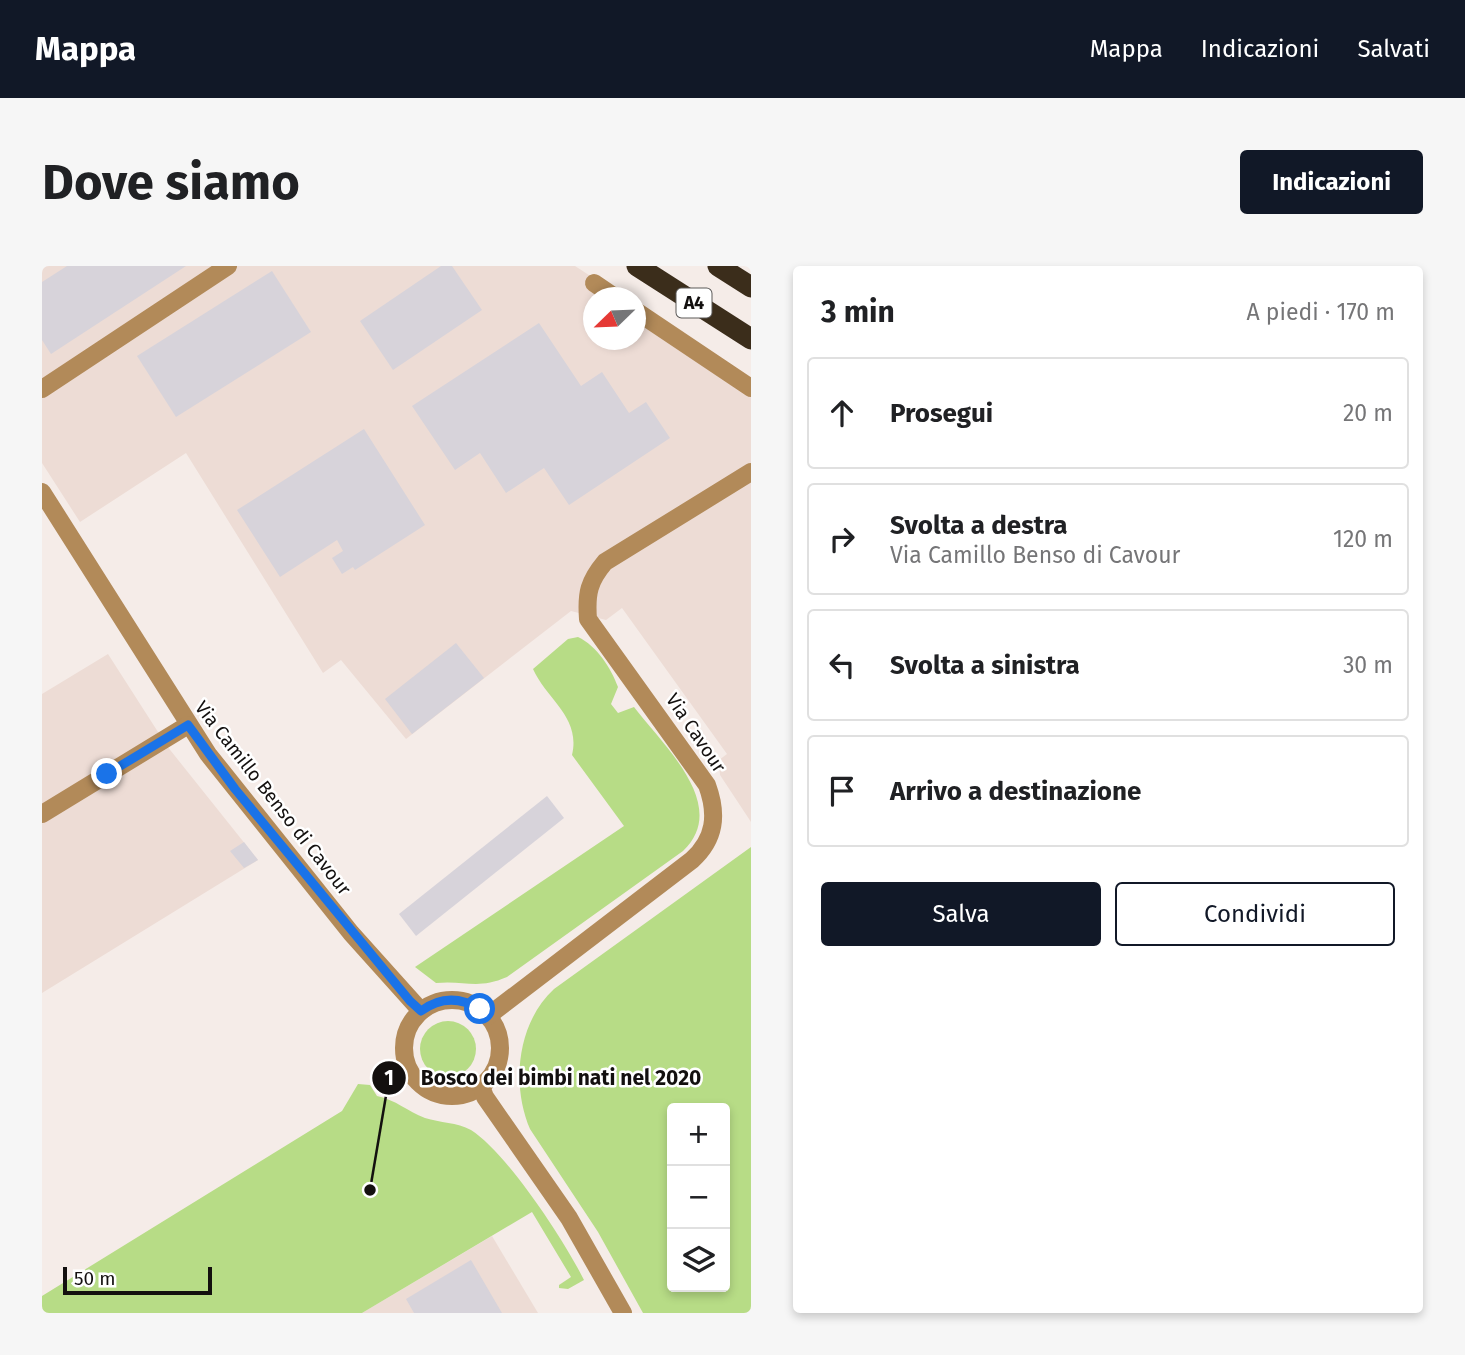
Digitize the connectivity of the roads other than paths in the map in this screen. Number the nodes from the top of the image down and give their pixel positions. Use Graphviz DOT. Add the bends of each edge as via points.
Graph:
graph roads {
  1 [pos="228,266"];
  2 [pos="637,266"];
  3 [pos="718,266"];
  4 [pos="594,283"];
  5 [pos="600,287"];
  6 [pos="751,287"];
  7 [pos="646,318"];
  8 [pos="751,340"];
  9 [pos="751,388"];
  10 [pos="42,389"];
  11 [pos="751,472"];
  12 [pos="42,492"];
  13 [pos="188,725"];
  14 [pos="42,814"];
  15 [pos="421,1011"];
  16 [pos="488,1016"];
  17 [pos="481,1086"];
  18 [pos="623,1313"];
  1 -- 10 [label="street"];
  2 -- 8 [label="highway, A4"];
  3 -- 6 [label="highway, A4"];
  4 -- 5 [label="street"];
  7 -- 9 [label="street"];
  11 -- 16 [label="street, Via Cavour" via="606,562 592,578 586,595 588,619 703,777 713,805 711,835 692,860"];
  12 -- 13 [label="street, Via Camillo Benso di Cavour"];
  13 -- 14 [label="street"];
  13 -- 15 [label="street, Via Camillo Benso di Cavour" via="351,933"];
  15 -- 16 [label="street" via="450,999 471,1004"];
  15 -- 17 [label="street" via="408,1026 404,1046 413,1076 429,1090 450,1096"];
  16 -- 17 [label="street" via="500,1047 495,1069"];
  17 -- 18 [label="street" via="569,1218"];
}
